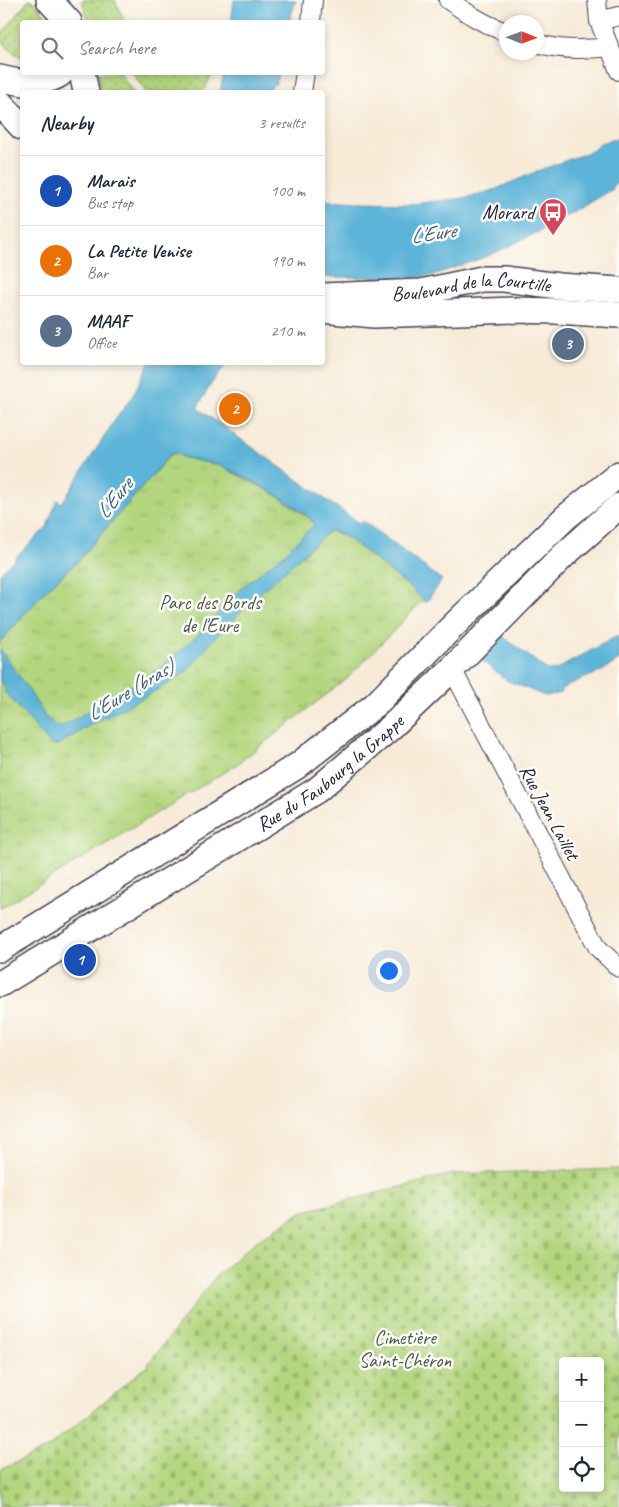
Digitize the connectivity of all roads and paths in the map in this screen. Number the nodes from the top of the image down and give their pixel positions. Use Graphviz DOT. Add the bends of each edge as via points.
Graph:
graph roads {
  1 [pos="49,0"];
  2 [pos="313,0"];
  3 [pos="448,0"];
  4 [pos="597,0"];
  5 [pos="68,15"];
  6 [pos="619,16"];
  7 [pos="311,20"];
  8 [pos="599,21"];
  9 [pos="499,30"];
  10 [pos="544,45"];
  11 [pos="609,47"];
  12 [pos="619,70"];
  13 [pos="60,75"];
  14 [pos="83,75"];
  15 [pos="305,75"];
  16 [pos="0,78"];
  17 [pos="86,90"];
  18 [pos="302,90"];
  19 [pos="0,103"];
  20 [pos="20,125"];
  21 [pos="619,290"];
  22 [pos="325,296"];
  23 [pos="325,310"];
  24 [pos="619,315"];
  25 [pos="619,474"];
  26 [pos="619,506"];
  27 [pos="452,669"];
  28 [pos="0,949"];
  29 [pos="619,968"];
  30 [pos="0,984"];
  1 -- 5 [label="main road"];
  2 -- 7 [label="street"];
  3 -- 9 [label="street"];
  4 -- 8 [label="street"];
  6 -- 8 [label="street"];
  8 -- 11 [label="street"];
  10 -- 11 [label="street" via="587,50"];
  11 -- 12 [label="street"];
  13 -- 16 [label="main road" via="24,83"];
  14 -- 17 [label="main road"];
  15 -- 18 [label="street"];
  19 -- 20 [label="main road"];
  21 -- 22 [label="main road, Boulevard de la Courtille" via="482,279 421,292"];
  23 -- 24 [label="main road, Boulevard de la Courtille" via="374,314 514,310"];
  25 -- 28 [label="main road, Rue du Faubourg la Grappe" via="566,517 375,705 297,766"];
  26 -- 27 [label="main road, Rue du Faubourg la Grappe" via="563,556"];
  27 -- 29 [label="street, Rue Jean Laillet" via="598,948"];
  27 -- 30 [label="main road, Rue du Faubourg la Grappe" via="390,728 317,790"];
}
